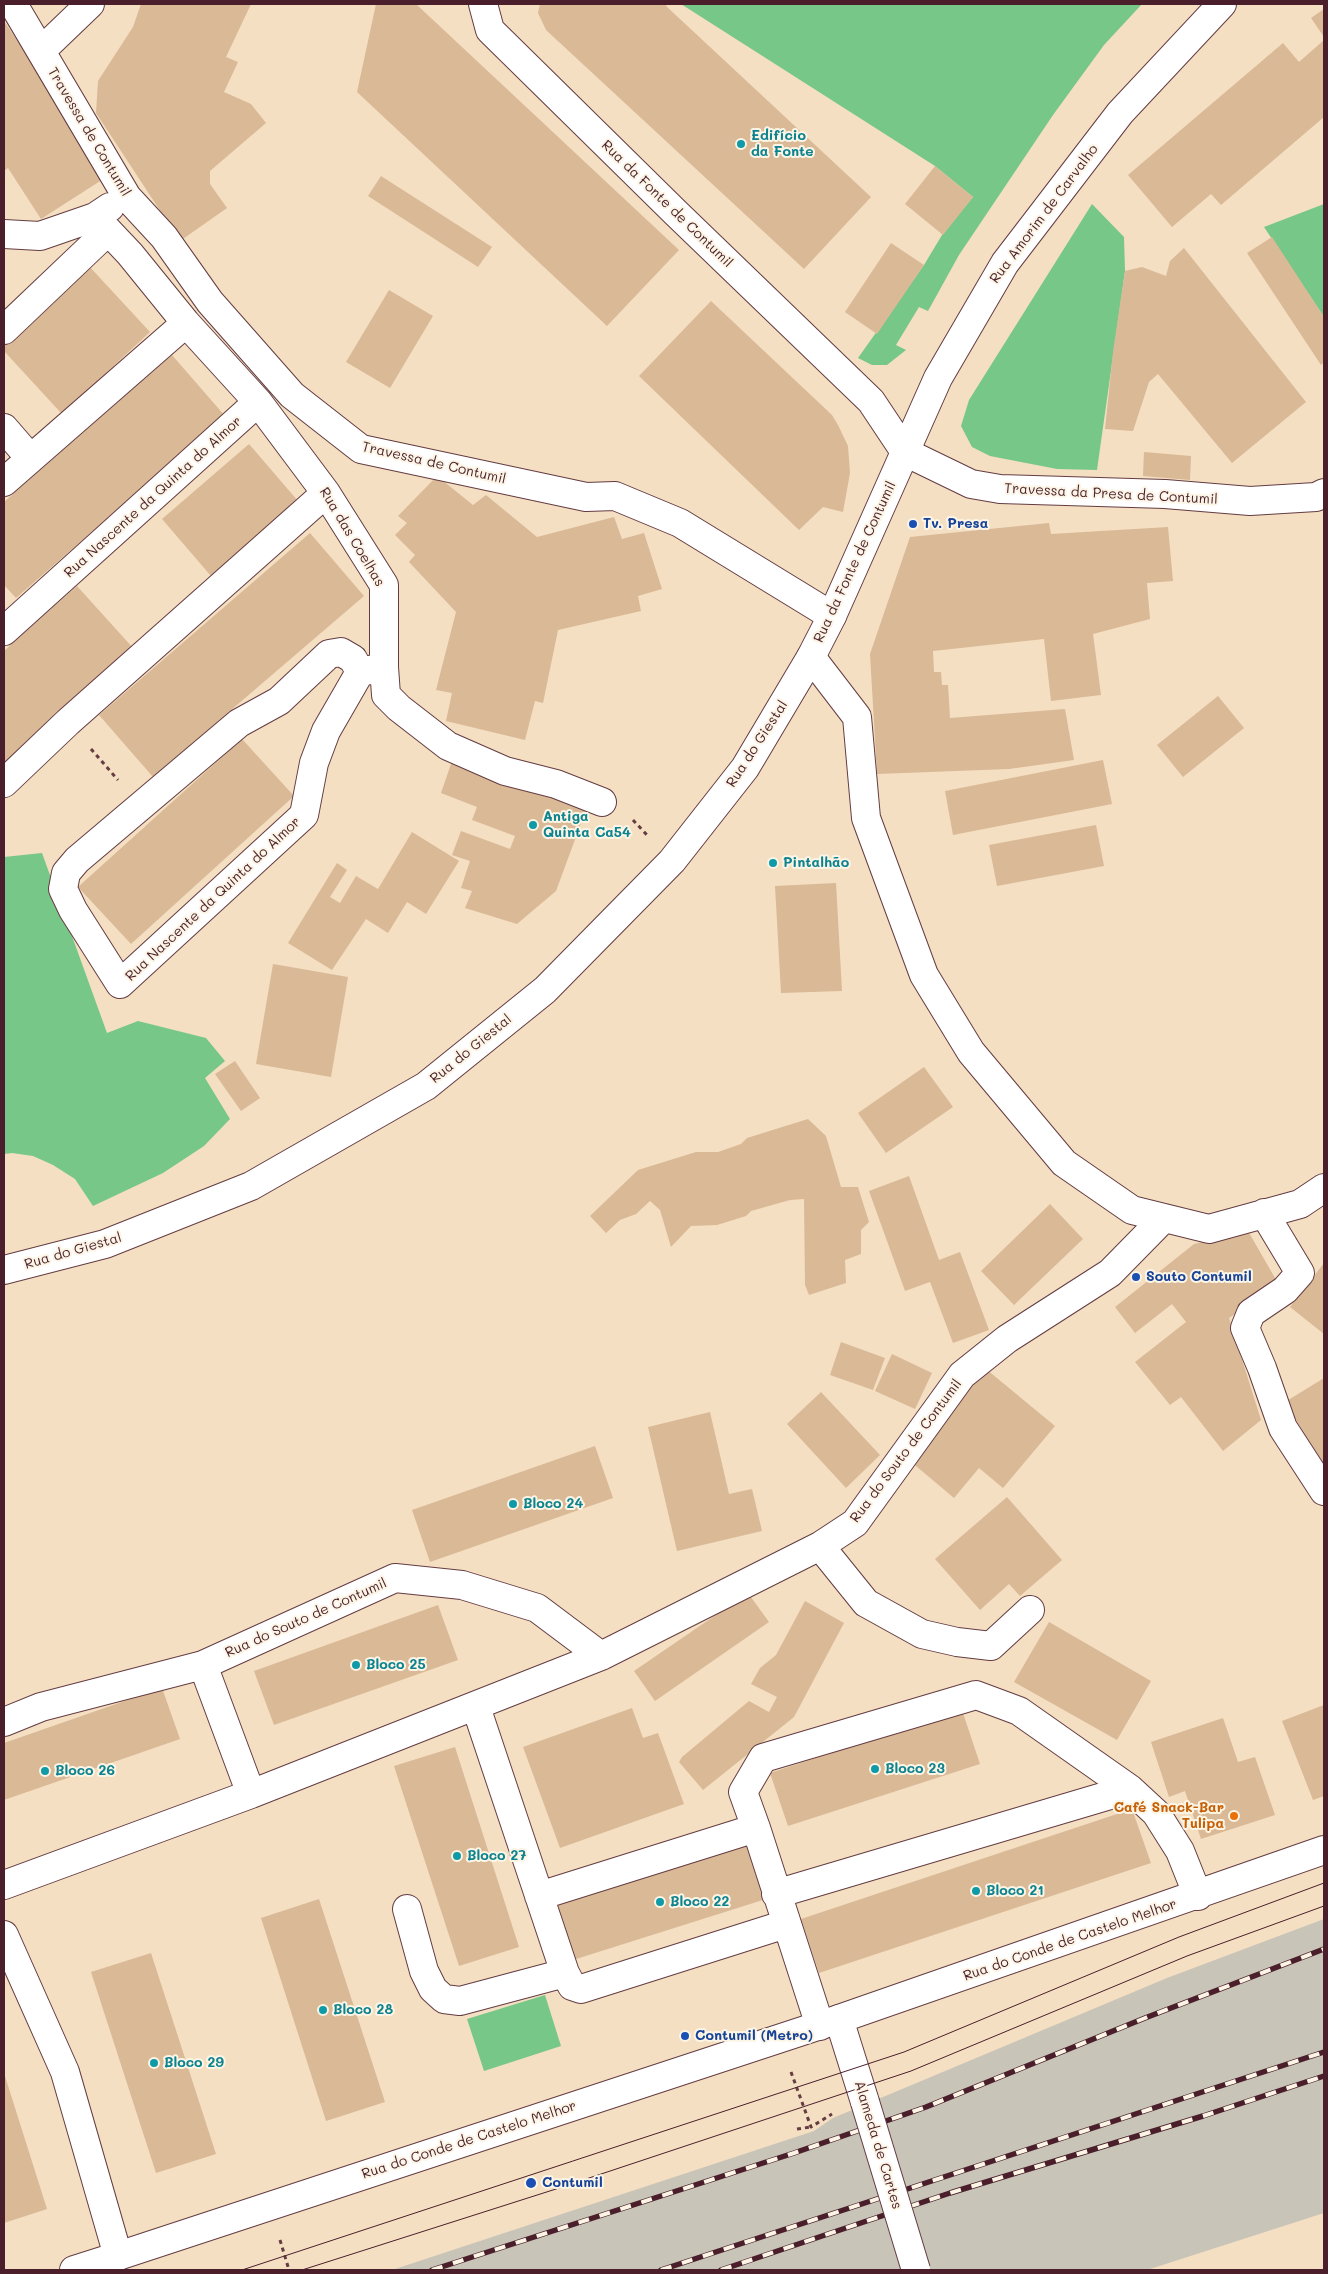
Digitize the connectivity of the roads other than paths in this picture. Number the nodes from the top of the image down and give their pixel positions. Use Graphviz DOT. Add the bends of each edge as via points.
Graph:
graph roads {
  1 [pos="13,4"];
  2 [pos="90,4"];
  3 [pos="483,4"];
  4 [pos="1222,4"];
  5 [pos="41,51"];
  6 [pos="126,197"];
  7 [pos="101,224"];
  8 [pos="4,234"];
  9 [pos="186,323"];
  10 [pos="4,330"];
  11 [pos="258,402"];
  12 [pos="4,428"];
  13 [pos="905,452"];
  14 [pos="30,458"];
  15 [pos="4,482"];
  16 [pos="326,493"];
  17 [pos="1324,493"];
  18 [pos="832,616"];
  19 [pos="4,631"];
  20 [pos="810,657"];
  21 [pos="372,670"];
  22 [pos="4,783"];
  23 [pos="602,802"];
  24 [pos="1324,1188"];
  25 [pos="1264,1213"];
  26 [pos="1164,1218"];
  27 [pos="4,1270"];
  28 [pos="1324,1490"];
  29 [pos="820,1546"];
  30 [pos="1030,1610"];
  31 [pos="601,1656"];
  32 [pos="203,1665"];
  33 [pos="476,1707"];
  34 [pos="4,1722"];
  35 [pos="1130,1789"];
  36 [pos="251,1794"];
  37 [pos="756,1828"];
  38 [pos="1324,1850"];
  39 [pos="4,1885"];
  40 [pos="776,1894"];
  41 [pos="539,1896"];
  42 [pos="1198,1896"];
  43 [pos="407,1909"];
  44 [pos="786,1924"];
  45 [pos="4,1935"];
  46 [pos="565,1973"];
  47 [pos="829,2023"];
  48 [pos="118,2256"];
  49 [pos="74,2270"];
  50 [pos="916,2270"];
  1 -- 5 [label="street, Travessa de Contumil"];
  2 -- 5 [label="street"];
  3 -- 13 [label="street, Rua da Fonte de Contumil" via="490,30 871,401"];
  4 -- 13 [label="street, Rua Amorim de Carvalho" via="1120,113 1005,263 938,378"];
  5 -- 6 [label="street, Travessa de Contumil"];
  6 -- 7 [label="street"];
  6 -- 18 [label="street, Travessa de Contumil" via="164,237 210,302 292,396 361,449 586,497 615,496 680,523"];
  7 -- 8 [label="street" via="40,236"];
  7 -- 9 [label="street, Rua das Coelhas"];
  7 -- 10 [label="street"];
  9 -- 11 [label="street, Rua das Coelhas"];
  9 -- 14 [label="street"];
  11 -- 16 [label="street, Rua das Coelhas"];
  11 -- 19 [label="street, Rua Nascente da Quinta do Almor"];
  12 -- 14 [label="street"];
  13 -- 17 [label="street, Travessa da Presa de Contumil" via="971,484 1000,490 1164,494 1250,502 1316,497"];
  13 -- 18 [label="street, Rua da Fonte de Contumil"];
  14 -- 15 [label="street"];
  16 -- 21 [label="street, Rua das Coelhas" via="384,585"];
  16 -- 22 [label="street"];
  18 -- 20 [label="street, Rua da Fonte de Contumil"];
  20 -- 26 [label="street, Rua da Fonte de Contumil" via="857,717 866,818 924,975 971,1052 1064,1162 1132,1210"];
  20 -- 27 [label="street, Rua do Giestal" via="745,768 672,861 545,990 426,1086 250,1186 105,1244"];
  21 -- 21 [label="street, Rua Nascente da Quinta do Almor" via="341,652 329,654 279,701 239,723 77,860 66,873 64,890 73,910 120,984 304,815 314,763 326,731"];
  21 -- 23 [label="street, Rua das Coelhas" via="399,708 448,746 505,771 556,784"];
  24 -- 25 [label="street" via="1300,1204"];
  25 -- 26 [label="street" via="1209,1229"];
  25 -- 28 [label="street" via="1300,1272 1285,1290 1251,1313 1244,1328 1283,1428"];
  26 -- 29 [label="street, Rua do Souto de Contumil" via="1110,1272 1007,1338 962,1375 855,1523"];
  29 -- 30 [label="street" via="866,1603 922,1634 991,1646"];
  29 -- 31 [label="street, Rua do Souto de Contumil"];
  31 -- 32 [label="street, Rua do Souto de Contumil" via="538,1608 462,1585 395,1578"];
  31 -- 33 [label="street, Rua do Souto de Contumil"];
  32 -- 34 [label="street, Rua do Souto de Contumil" via="41,1708"];
  32 -- 36 [label="street"];
  33 -- 36 [label="street, Rua do Souto de Contumil"];
  33 -- 41 [label="street"];
  35 -- 37 [label="street" via="1019,1711 976,1695 763,1758 743,1792"];
  35 -- 40 [label="street"];
  35 -- 42 [label="street" via="1156,1813 1180,1851"];
  36 -- 39 [label="street, Rua do Souto de Contumil"];
  37 -- 40 [label="street"];
  37 -- 41 [label="street"];
  38 -- 42 [label="street, Rua do Conde de Castelo Melhor"];
  40 -- 44 [label="street"];
  41 -- 46 [label="street"];
  42 -- 47 [label="street, Rua do Conde de Castelo Melhor"];
  43 -- 46 [label="street" via="424,1971 433,1989 444,1998 460,2001"];
  44 -- 46 [label="street" via="581,1989 572,1986"];
  44 -- 47 [label="street"];
  45 -- 48 [label="street" via="65,2072"];
  47 -- 48 [label="street, Rua do Conde de Castelo Melhor"];
  47 -- 50 [label="street, Alameda de Cartes, bridge" via="865,2102"];
  48 -- 49 [label="street, Rua do Conde de Castelo Melhor"];
}
